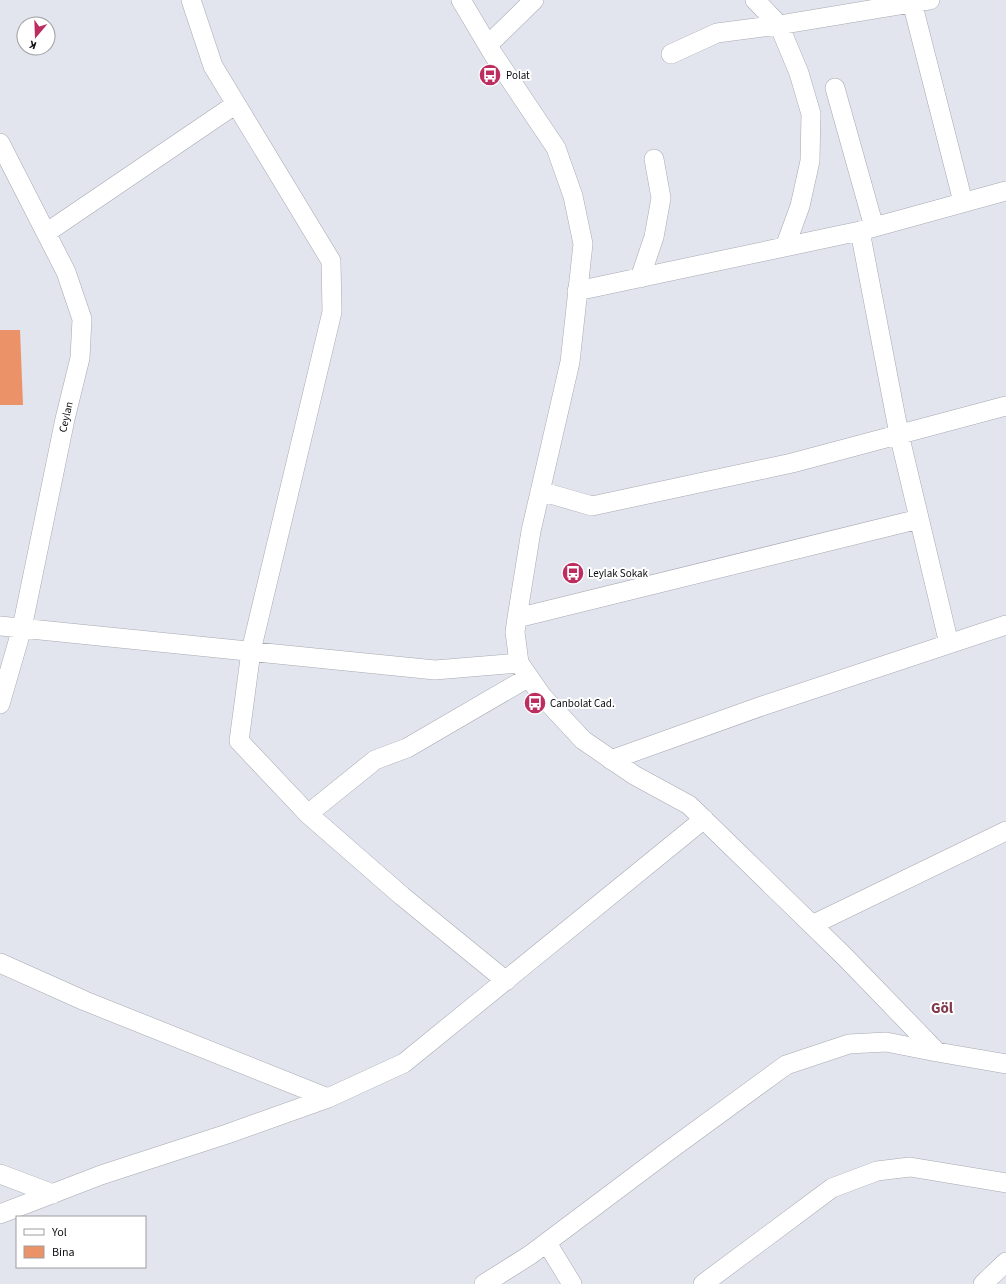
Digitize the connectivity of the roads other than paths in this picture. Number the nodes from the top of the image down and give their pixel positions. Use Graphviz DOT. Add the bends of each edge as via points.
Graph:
graph roads {
  1 [pos="191,0"];
  2 [pos="461,0"];
  3 [pos="534,0"];
  4 [pos="755,0"];
  5 [pos="921,1"];
  6 [pos="779,25"];
  7 [pos="488,45"];
  8 [pos="671,54"];
  9 [pos="835,88"];
  10 [pos="236,104"];
  11 [pos="0,143"];
  12 [pos="654,159"];
  13 [pos="1006,191"];
  14 [pos="963,202"];
  15 [pos="867,229"];
  16 [pos="46,233"];
  17 [pos="785,247"];
  18 [pos="640,278"];
  19 [pos="578,291"];
  20 [pos="1006,406"];
  21 [pos="899,434"];
  22 [pos="540,491"];
  23 [pos="919,518"];
  24 [pos="517,618"];
  25 [pos="1006,625"];
  26 [pos="0,626"];
  27 [pos="22,628"];
  28 [pos="949,644"];
  29 [pos="251,651"];
  30 [pos="524,670"];
  31 [pos="0,704"];
  32 [pos="611,760"];
  33 [pos="308,814"];
  34 [pos="704,819"];
  35 [pos="1006,831"];
  36 [pos="812,925"];
  37 [pos="0,963"];
  38 [pos="506,981"];
  39 [pos="938,1052"];
  40 [pos="1006,1064"];
  41 [pos="328,1098"];
  42 [pos="0,1174"];
  43 [pos="1006,1183"];
  44 [pos="53,1194"];
  45 [pos="0,1214"];
  46 [pos="547,1243"];
  47 [pos="1006,1262"];
  48 [pos="484,1284"];
  49 [pos="572,1284"];
  50 [pos="703,1284"];
  51 [pos="983,1284"];
  1 -- 10 [label="street" via="214,66"];
  2 -- 7 [label="street"];
  3 -- 7 [label="street"];
  4 -- 6 [label="street"];
  5 -- 6 [label="street"];
  5 -- 14 [label="street"];
  6 -- 8 [label="street" via="717,33"];
  6 -- 17 [label="street" via="799,73 811,114 810,161 800,206"];
  7 -- 19 [label="street" via="556,148 573,196 583,244"];
  9 -- 15 [label="street"];
  10 -- 16 [label="street"];
  10 -- 29 [label="street" via="331,261 332,312"];
  11 -- 16 [label="street, Ceylan"];
  12 -- 18 [label="street" via="660,198 654,237"];
  13 -- 14 [label="street"];
  14 -- 15 [label="street"];
  15 -- 17 [label="street"];
  15 -- 21 [label="street"];
  16 -- 27 [label="street, Ceylan" via="66,272 82,319 80,358"];
  17 -- 18 [label="street"];
  18 -- 19 [label="street"];
  19 -- 22 [label="street" via="570,362"];
  20 -- 21 [label="street"];
  21 -- 22 [label="street" via="792,462 592,506"];
  21 -- 23 [label="street"];
  22 -- 24 [label="street"];
  23 -- 24 [label="street"];
  23 -- 28 [label="street"];
  24 -- 30 [label="street" via="515,632"];
  25 -- 28 [label="street"];
  26 -- 27 [label="street"];
  27 -- 29 [label="street"];
  27 -- 31 [label="street, Ceylan"];
  28 -- 32 [label="street" via="762,706"];
  29 -- 30 [label="street" via="435,670"];
  29 -- 33 [label="street" via="238,741"];
  30 -- 32 [label="street" via="542,696 582,740"];
  30 -- 33 [label="street" via="407,748 375,760"];
  32 -- 34 [label="street" via="689,805"];
  33 -- 38 [label="street" via="402,896"];
  34 -- 36 [label="street"];
  34 -- 38 [label="street"];
  35 -- 36 [label="street"];
  36 -- 39 [label="street"];
  37 -- 41 [label="street" via="85,1001"];
  38 -- 41 [label="street" via="404,1063"];
  39 -- 40 [label="street"];
  39 -- 46 [label="street" via="886,1042 849,1044 786,1065"];
  41 -- 44 [label="street" via="101,1175"];
  42 -- 44 [label="street"];
  43 -- 50 [label="street" via="910,1167 877,1171 832,1188"];
  44 -- 45 [label="street"];
  46 -- 48 [label="street"];
  46 -- 49 [label="street"];
  47 -- 51 [label="street"];
}
